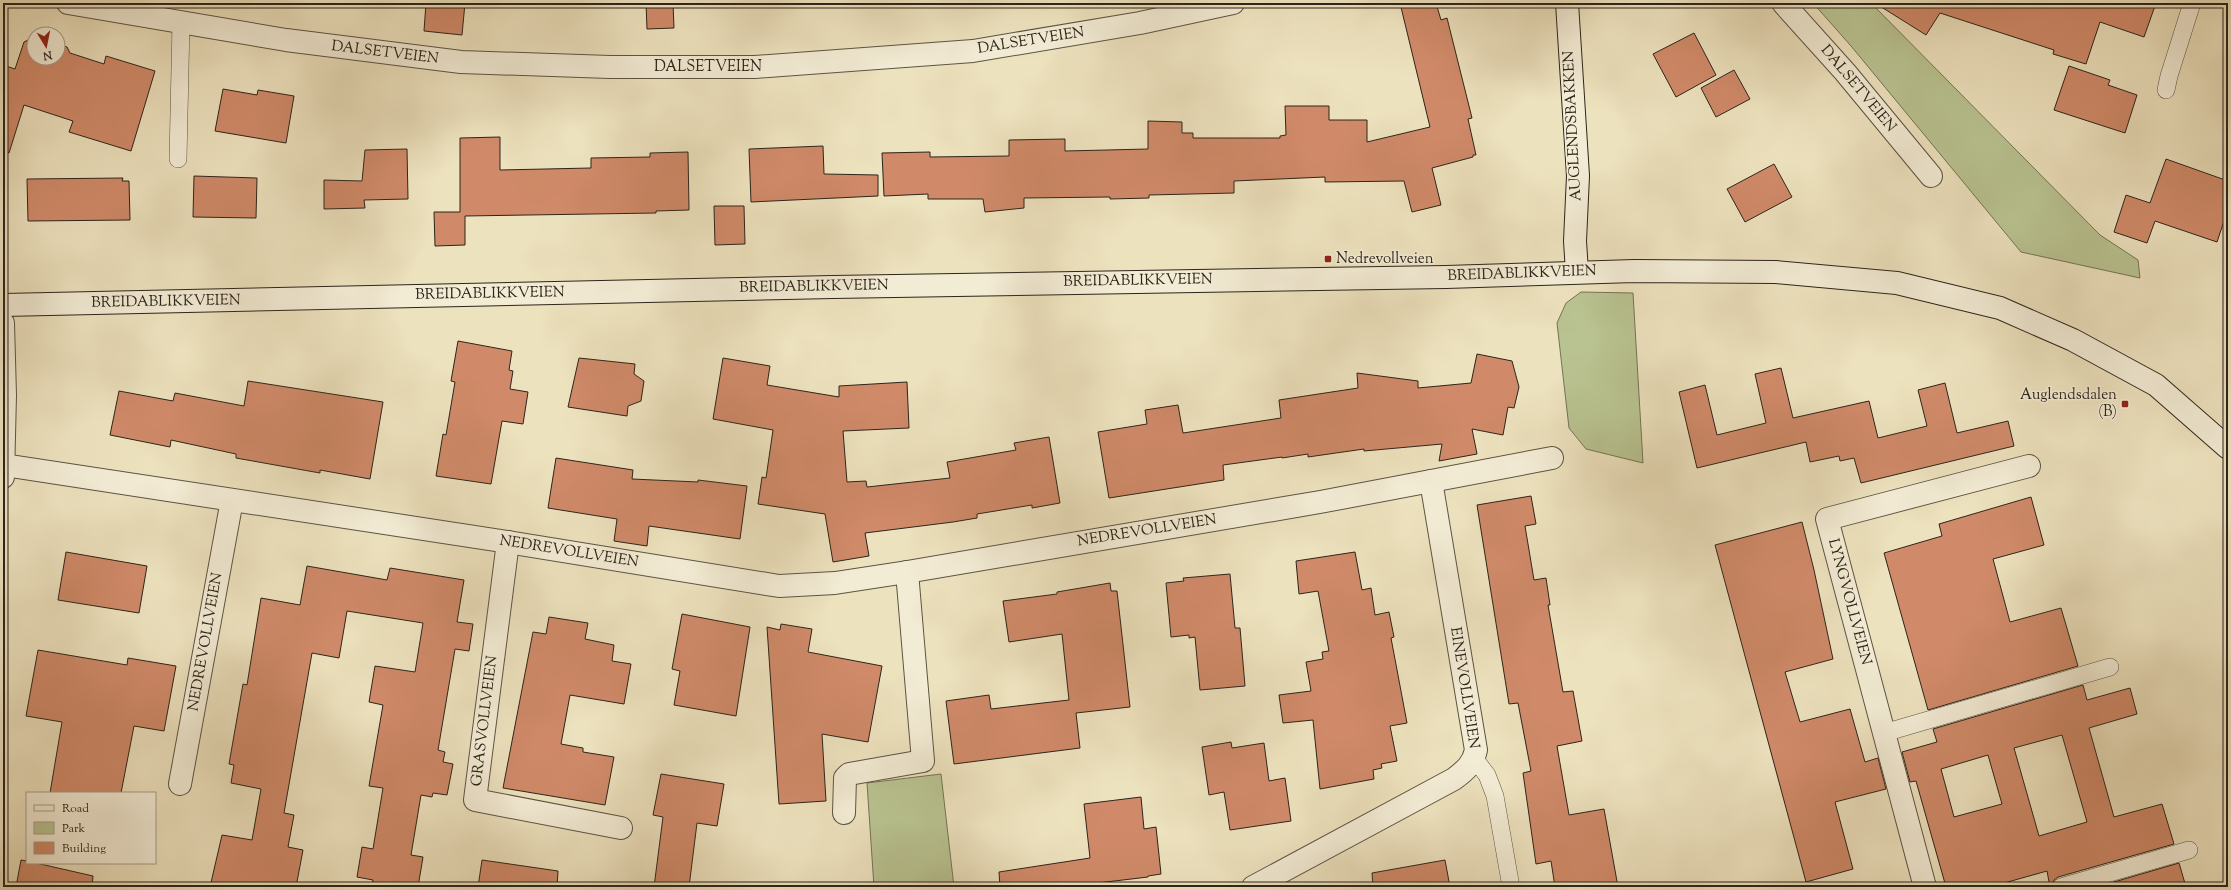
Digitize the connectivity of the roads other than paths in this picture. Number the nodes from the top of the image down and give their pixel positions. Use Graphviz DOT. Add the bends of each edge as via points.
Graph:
graph roads {
  1 [pos="68,3"];
  2 [pos="1233,3"];
  3 [pos="1567,3"];
  4 [pos="1783,3"];
  5 [pos="2192,3"];
  6 [pos="155,10"];
  7 [pos="181,23"];
  8 [pos="2166,90"];
  9 [pos="178,158"];
  10 [pos="1931,176"];
  11 [pos="1576,272"];
  12 [pos="3,305"];
  13 [pos="3,323"];
  14 [pos="2228,448"];
  15 [pos="1552,458"];
  16 [pos="2029,466"];
  17 [pos="4,471"];
  18 [pos="1431,481"];
  19 [pos="232,500"];
  20 [pos="508,542"];
  21 [pos="907,572"];
  22 [pos="2110,667"];
  23 [pos="1884,733"];
  24 [pos="1474,758"];
  25 [pos="180,784"];
  26 [pos="844,812"];
  27 [pos="621,828"];
  28 [pos="2189,850"];
  29 [pos="1253,887"];
  30 [pos="1511,887"];
  31 [pos="1926,887"];
  32 [pos="2061,887"];
  1 -- 6 [label="street, DALSETVEIEN"];
  2 -- 7 [label="street, DALSETVEIEN" via="1140,23 973,51 756,67 610,67 461,62 330,47"];
  3 -- 11 [label="street, AUGLENDSBAKKEN" via="1578,176"];
  4 -- 10 [label="street, DALSETVEIEN" via="1845,72"];
  5 -- 8 [label="lane"];
  6 -- 7 [label="street, DALSETVEIEN"];
  7 -- 9 [label="lane"];
  11 -- 12 [label="street, BREIDABLIKKVEIEN" via="1446,277"];
  11 -- 14 [label="street, BREIDABLIKKVEIEN" via="1776,272 1898,283 2000,308 2073,340 2156,385"];
  13 -- 17 [label="street"];
  15 -- 18 [label="street, NEDREVOLLVEIEN"];
  16 -- 23 [label="street, LYNGVOLLVEIEN" via="1826,519"];
  17 -- 19 [label="street, NEDREVOLLVEIEN"];
  18 -- 21 [label="street, NEDREVOLLVEIEN"];
  18 -- 24 [label="street, EINEVOLLVEIEN" via="1468,695 1476,750"];
  19 -- 20 [label="street, NEDREVOLLVEIEN"];
  19 -- 25 [label="street, NEDREVOLLVEIEN"];
  20 -- 21 [label="street, NEDREVOLLVEIEN" via="780,586 835,583"];
  20 -- 27 [label="street, GRASVOLLVEIEN" via="475,800"];
  21 -- 26 [label="street" via="922,761 849,774 845,778"];
  22 -- 23 [label="lane"];
  23 -- 31 [label="street, LYNGVOLLVEIEN"];
  24 -- 29 [label="street, EINEVOLLVEIEN" via="1468,768 1454,779"];
  24 -- 30 [label="lane" via="1487,775 1495,796"];
  28 -- 32 [label="lane"];
}
